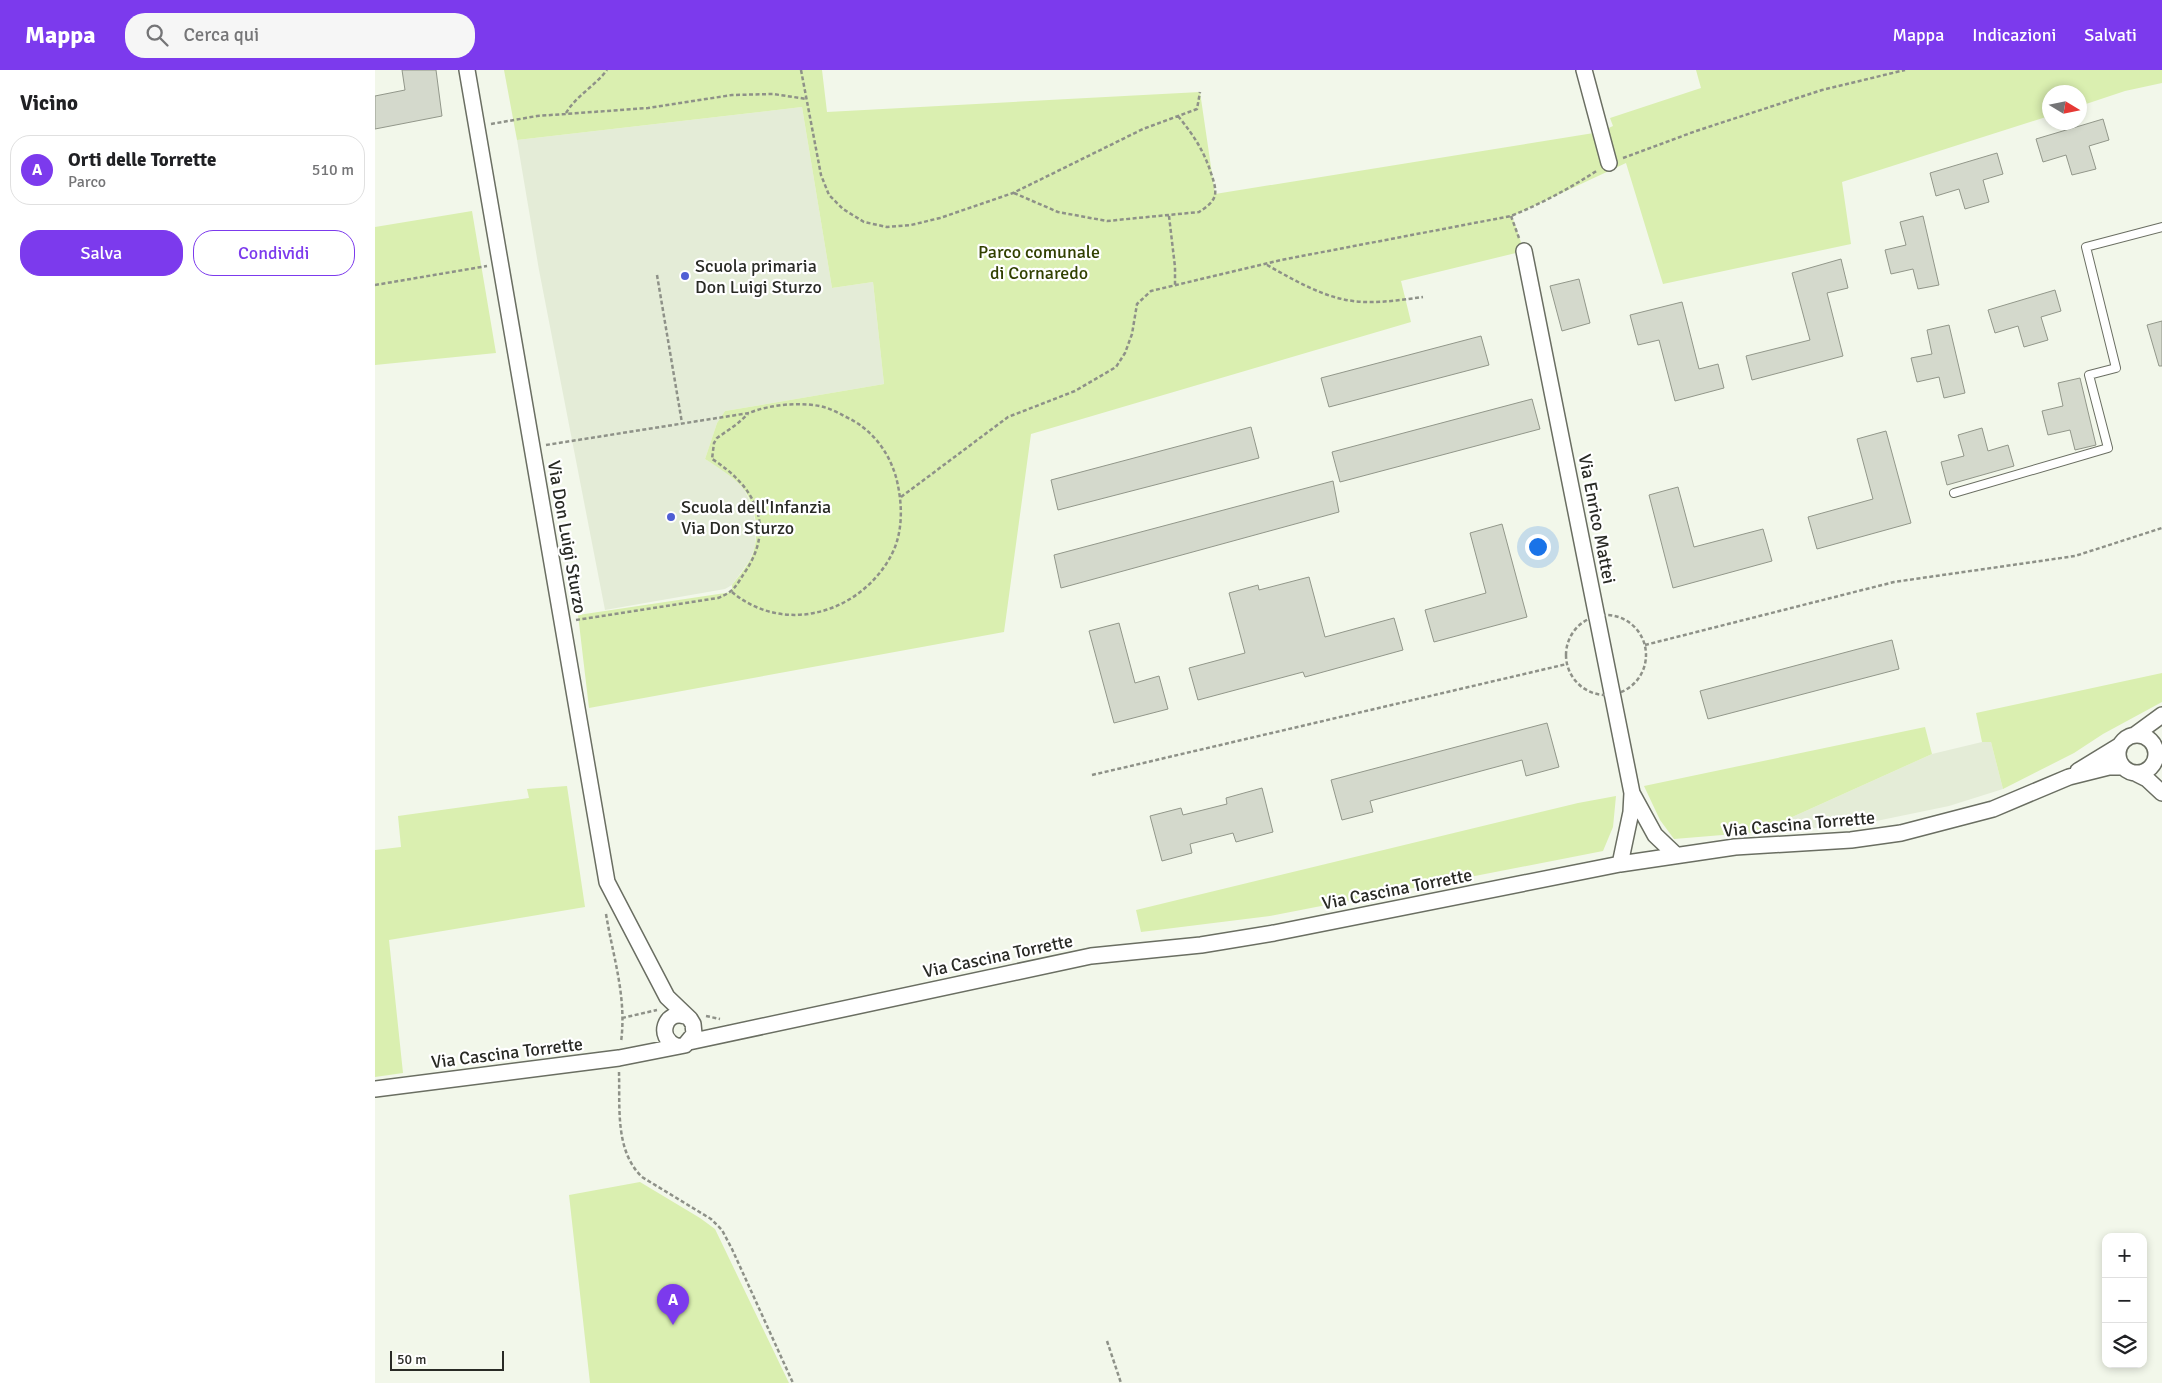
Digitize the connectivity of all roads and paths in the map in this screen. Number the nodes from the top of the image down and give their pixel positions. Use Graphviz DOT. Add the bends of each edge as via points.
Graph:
graph roads {
  1 [pos="467,70"];
  2 [pos="607,70"];
  3 [pos="801,70"];
  4 [pos="1584,70"];
  5 [pos="1905,70"];
  6 [pos="1200,92"];
  7 [pos="807,99"];
  8 [pos="566,113"];
  9 [pos="1178,116"];
  10 [pos="477,126"];
  11 [pos="1609,163"];
  12 [pos="1013,193"];
  13 [pos="1169,216"];
  14 [pos="1511,216"];
  15 [pos="2162,227"];
  16 [pos="1524,251"];
  17 [pos="501,263"];
  18 [pos="1266,264"];
  19 [pos="657,275"];
  20 [pos="375,285"];
  21 [pos="1175,285"];
  22 [pos="1423,297"];
  23 [pos="749,413"];
  24 [pos="682,424"];
  25 [pos="532,447"];
  26 [pos="1953,493"];
  27 [pos="901,497"];
  28 [pos="2162,528"];
  29 [pos="732,592"];
  30 [pos="562,622"];
  31 [pos="1645,646"];
  32 [pos="1567,664"];
  33 [pos="2162,715"];
  34 [pos="2162,725"];
  35 [pos="2136,734"];
  36 [pos="2153,742"];
  37 [pos="2119,746"];
  38 [pos="2158,764"];
  39 [pos="2129,770"];
  40 [pos="1092,775"];
  41 [pos="2069,776"];
  42 [pos="1632,793"];
  43 [pos="2162,793"];
  44 [pos="1676,855"];
  45 [pos="1620,864"];
  46 [pos="605,912"];
  47 [pos="667,997"];
  48 [pos="689,1020"];
  49 [pos="665,1026"];
  50 [pos="729,1033"];
  51 [pos="683,1044"];
  52 [pos="643,1053"];
  53 [pos="619,1058"];
  54 [pos="375,1089"];
  55 [pos="1107,1341"];
  56 [pos="793,1383"];
  57 [pos="1121,1383"];
  1 -- 10 [label="street, Via Don Luigi Sturzo"];
  2 -- 8 [label="path"];
  3 -- 7 [label="path"];
  4 -- 11 [label="street"];
  5 -- 11 [label="path" via="1821,90"];
  6 -- 9 [label="path" via="1197,109"];
  7 -- 8 [label="path" via="773,94 732,95 648,108"];
  7 -- 12 [label="path" via="821,176 829,195 843,209 864,222 887,227 911,225"];
  8 -- 10 [label="path"];
  9 -- 12 [label="path" via="1143,129"];
  9 -- 13 [label="path" via="1204,153 1215,194 1210,204 1199,212"];
  10 -- 17 [label="street, Via Don Luigi Sturzo"];
  11 -- 14 [label="path" via="1567,190"];
  12 -- 13 [label="path" via="1058,212 1107,221"];
  13 -- 21 [label="path"];
  14 -- 16 [label="path"];
  14 -- 18 [label="path"];
  15 -- 26 [label="lane" via="2086,247 2116,368 2089,375 2107,448"];
  16 -- 42 [label="street, Via Enrico Mattei"];
  17 -- 20 [label="path"];
  17 -- 25 [label="street, Via Don Luigi Sturzo"];
  18 -- 21 [label="path"];
  18 -- 22 [label="path" via="1302,284 1353,301 1385,302"];
  19 -- 24 [label="path"];
  21 -- 27 [label="path" via="1151,291 1137,304 1132,334 1116,367 1075,390 1009,416"];
  23 -- 24 [label="path"];
  23 -- 27 [label="path" via="804,404 827,408 851,419 885,449"];
  23 -- 29 [label="path" via="717,438 712,454 712,459 739,478 748,490 759,520 758,549"];
  24 -- 25 [label="path"];
  25 -- 30 [label="street, Via Don Luigi Sturzo"];
  27 -- 29 [label="path" via="899,535 889,560 874,580 836,608 794,616 755,607"];
  28 -- 31 [label="path" via="2075,556 1894,582"];
  29 -- 30 [label="path" via="718,598"];
  30 -- 47 [label="street, Via Don Luigi Sturzo" via="607,882"];
  32 -- 40 [label="path"];
  33 -- 35 [label="street"];
  34 -- 36 [label="street"];
  35 -- 36 [label="street"];
  35 -- 37 [label="street" via="2126,737"];
  36 -- 38 [label="street"];
  37 -- 39 [label="street" via="2117,756"];
  37 -- 41 [label="street, Via Cascina Torrette"];
  38 -- 39 [label="street" via="2147,770"];
  39 -- 41 [label="street, Via Cascina Torrette" via="2109,767"];
  39 -- 43 [label="street" via="2147,779"];
  41 -- 44 [label="street, Via Cascina Torrette" via="1993,809 1901,833"];
  42 -- 44 [label="street, Via Enrico Mattei" via="1655,835"];
  42 -- 45 [label="street, Via Enrico Mattei"];
  44 -- 45 [label="street, Via Cascina Torrette"];
  45 -- 50 [label="street, Via Cascina Torrette" via="1265,934 1201,945 1082,958"];
  46 -- 53 [label="path" via="619,975 623,1028"];
  47 -- 48 [label="street, Via Don Luigi Sturzo"];
  47 -- 49 [label="street, Via Don Luigi Sturzo"];
  48 -- 49 [label="street" via="675,1016"];
  48 -- 50 [label="street, Via Cascina Torrette"];
  48 -- 51 [label="street" via="694,1034"];
  49 -- 51 [label="street" via="667,1040"];
  49 -- 52 [label="street"];
  50 -- 51 [label="street, Via Cascina Torrette"];
  51 -- 52 [label="street, Via Cascina Torrette"];
  52 -- 53 [label="street, Via Cascina Torrette"];
  53 -- 54 [label="street, Via Cascina Torrette"];
  53 -- 56 [label="path" via="620,1122 625,1151 633,1168 643,1178 711,1219 722,1230"];
  55 -- 57 [label="path"];
}
